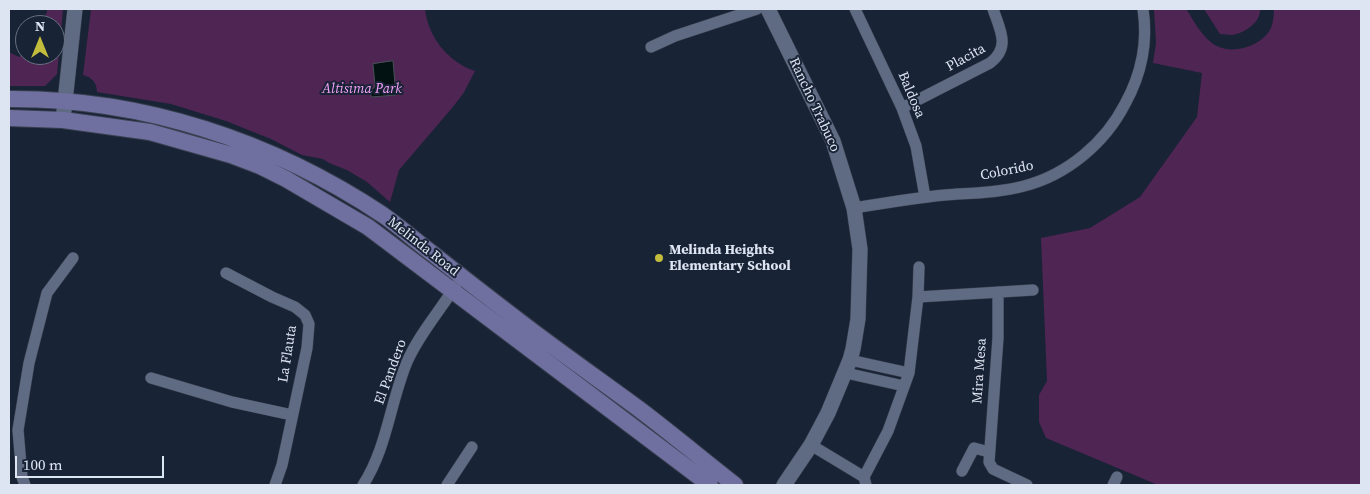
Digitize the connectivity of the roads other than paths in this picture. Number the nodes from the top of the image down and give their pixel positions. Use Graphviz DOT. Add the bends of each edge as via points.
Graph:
graph roads {
  1 [pos="75,9"];
  2 [pos="757,9"];
  3 [pos="768,9"];
  4 [pos="855,9"];
  5 [pos="993,9"];
  6 [pos="1143,9"];
  7 [pos="651,46"];
  8 [pos="9,99"];
  9 [pos="65,101"];
  10 [pos="902,108"];
  11 [pos="9,118"];
  12 [pos="63,120"];
  13 [pos="925,197"];
  14 [pos="854,208"];
  15 [pos="72,258"];
  16 [pos="919,267"];
  17 [pos="226,273"];
  18 [pos="462,277"];
  19 [pos="1033,290"];
  20 [pos="452,291"];
  21 [pos="998,292"];
  22 [pos="918,297"];
  23 [pos="848,367"];
  24 [pos="909,374"];
  25 [pos="150,378"];
  26 [pos="904,386"];
  27 [pos="292,414"];
  28 [pos="811,446"];
  29 [pos="472,447"];
  30 [pos="989,452"];
  31 [pos="962,470"];
  32 [pos="865,481"];
  33 [pos="25,485"];
  34 [pos="275,485"];
  35 [pos="363,485"];
  36 [pos="447,485"];
  37 [pos="710,485"];
  38 [pos="735,485"];
  39 [pos="784,485"];
  40 [pos="1027,485"];
  1 -- 9 [label="street"];
  2 -- 7 [label="street"];
  3 -- 14 [label="street, Rancho Trabuco" via="833,141"];
  4 -- 10 [label="street, Baldosa"];
  5 -- 10 [label="street, Placita" via="1003,39 1003,48 996,59"];
  6 -- 13 [label="street, Colorido" via="1141,66 1131,94 1117,120 1081,158 1051,177 1023,186"];
  8 -- 9 [label="main road, Melinda Road"];
  9 -- 12 [label="street"];
  9 -- 18 [label="main road, Melinda Road" via="178,120 266,152 322,179 383,216"];
  10 -- 13 [label="street, Baldosa" via="916,146"];
  11 -- 12 [label="main road, Melinda Road"];
  12 -- 20 [label="main road, Melinda Road" via="150,132 260,166 368,227"];
  13 -- 14 [label="street, Colorido"];
  14 -- 23 [label="street, Rancho Trabuco" via="860,250 860,288 858,319"];
  15 -- 33 [label="street" via="47,293 29,363 18,430"];
  16 -- 22 [label="street"];
  17 -- 27 [label="street, La Flauta" via="295,307 310,324"];
  18 -- 20 [label="street, El Pandero"];
  18 -- 38 [label="main road, Melinda Road"];
  19 -- 21 [label="street"];
  20 -- 35 [label="street, El Pandero" via="422,333 407,362 381,448"];
  20 -- 37 [label="main road, Melinda Road"];
  21 -- 22 [label="street"];
  21 -- 30 [label="street, Mira Mesa" via="998,338"];
  22 -- 24 [label="street"];
  23 -- 24 [label="street"];
  23 -- 26 [label="street"];
  23 -- 28 [label="street, Rancho Trabuco"];
  24 -- 26 [label="street"];
  25 -- 27 [label="street" via="232,402"];
  26 -- 32 [label="street"];
  27 -- 34 [label="street, La Flauta"];
  28 -- 32 [label="street"];
  28 -- 39 [label="street, Rancho Trabuco"];
  29 -- 36 [label="street"];
  30 -- 31 [label="street" via="974,448"];
  30 -- 40 [label="street" via="988,462 994,469"];
}
